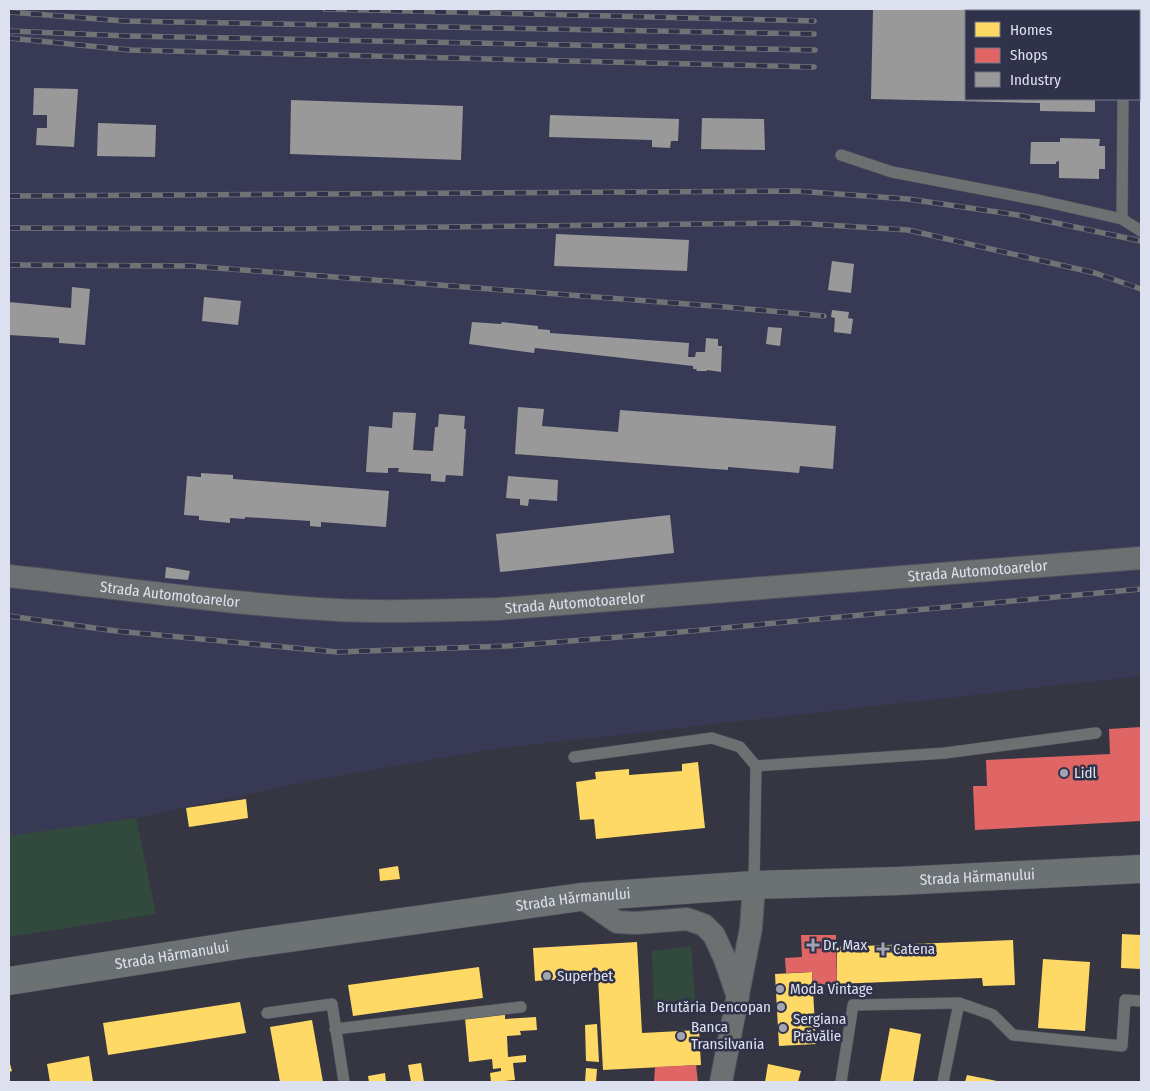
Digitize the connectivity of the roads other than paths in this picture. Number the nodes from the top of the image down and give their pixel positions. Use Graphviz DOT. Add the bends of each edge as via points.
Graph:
graph roads {
  1 [pos="1141,9"];
  2 [pos="1125,10"];
  3 [pos="1123,100"];
  4 [pos="841,155"];
  5 [pos="1122,219"];
  6 [pos="1141,231"];
  7 [pos="1141,558"];
  8 [pos="9,576"];
  9 [pos="1096,733"];
  10 [pos="574,758"];
  11 [pos="756,766"];
  12 [pos="1141,870"];
  13 [pos="754,885"];
  14 [pos="581,897"];
  15 [pos="9,981"];
  16 [pos="738,997"];
  17 [pos="1141,1001"];
  18 [pos="959,1003"];
  19 [pos="521,1007"];
  20 [pos="267,1014"];
  21 [pos="335,1029"];
  22 [pos="344,1082"];
  23 [pos="722,1082"];
  24 [pos="841,1082"];
  25 [pos="943,1082"];
  1 -- 2 [label="lane"];
  3 -- 5 [label="lane"];
  4 -- 5 [label="lane" via="892,172"];
  5 -- 6 [label="lane"];
  7 -- 8 [label="street, Strada Automotoarelor" via="507,608 416,610 339,610 245,603"];
  9 -- 11 [label="lane" via="945,753"];
  10 -- 11 [label="lane" via="712,738 740,746"];
  11 -- 13 [label="lane"];
  12 -- 13 [label="main road, Strada Hărmanului" via="898,882"];
  13 -- 14 [label="main road, Strada Hărmanului"];
  13 -- 16 [label="street" via="751,928"];
  14 -- 15 [label="main road, Strada Hărmanului"];
  14 -- 16 [label="street" via="617,922 636,924 687,919 704,925 714,935 726,959"];
  16 -- 23 [label="street"];
  17 -- 18 [label="lane" via="1125,1000 1122,1046 1013,1035 992,1015"];
  18 -- 24 [label="lane" via="853,1005"];
  18 -- 25 [label="lane"];
  19 -- 21 [label="lane"];
  20 -- 21 [label="lane" via="332,1004"];
  21 -- 22 [label="lane"];
}
